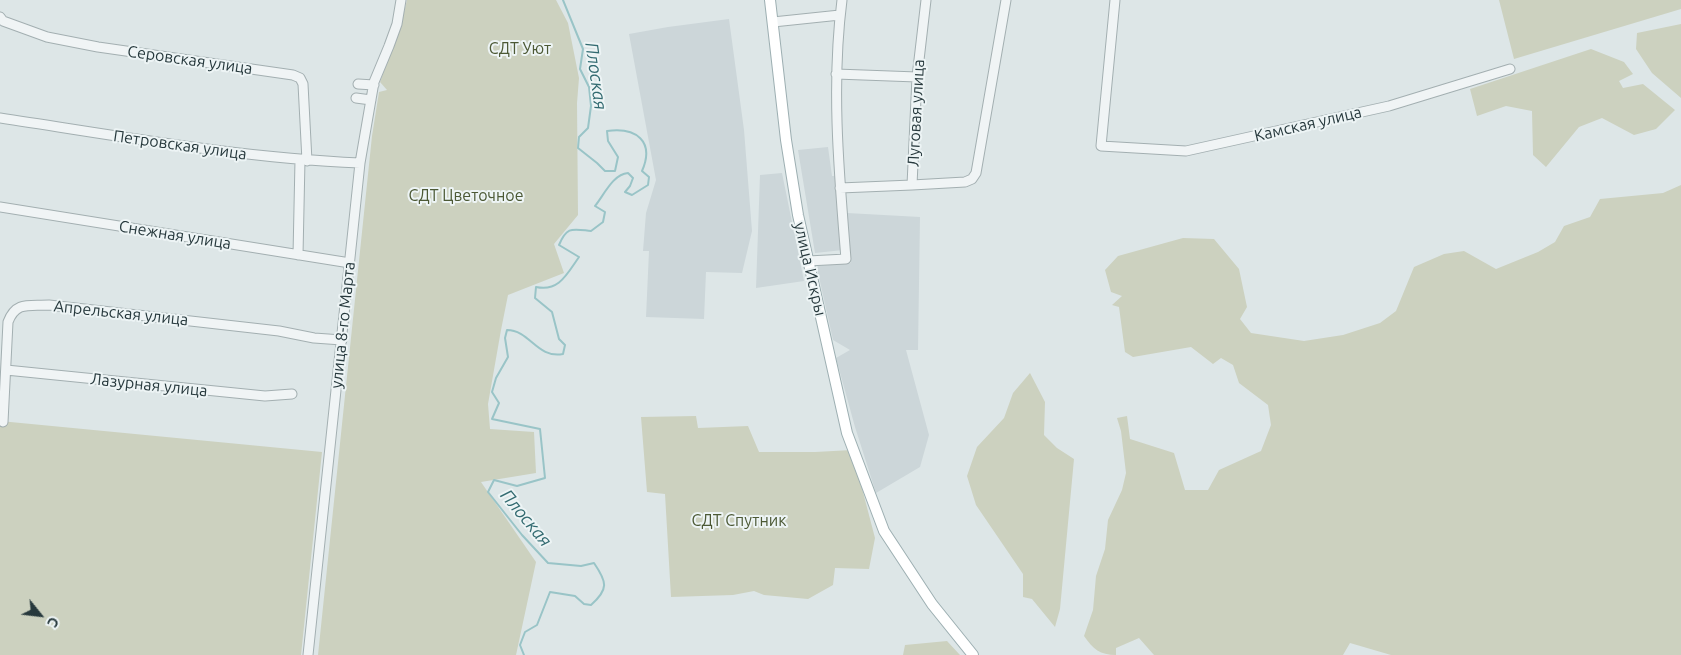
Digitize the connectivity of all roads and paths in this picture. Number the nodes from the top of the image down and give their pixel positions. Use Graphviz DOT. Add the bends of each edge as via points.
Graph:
graph roads {
  1 [pos="401,0"];
  2 [pos="770,0"];
  3 [pos="842,0"];
  4 [pos="926,0"];
  5 [pos="1006,0"];
  6 [pos="1115,0"];
  7 [pos="840,16"];
  8 [pos="0,18"];
  9 [pos="773,22"];
  10 [pos="1510,69"];
  11 [pos="836,74"];
  12 [pos="917,77"];
  13 [pos="358,84"];
  14 [pos="374,85"];
  15 [pos="356,98"];
  16 [pos="371,100"];
  17 [pos="0,118"];
  18 [pos="304,161"];
  19 [pos="360,163"];
  20 [pos="912,185"];
  21 [pos="840,188"];
  22 [pos="0,208"];
  23 [pos="298,255"];
  24 [pos="808,261"];
  25 [pos="350,264"];
  26 [pos="342,340"];
  27 [pos="6,370"];
  28 [pos="292,394"];
  29 [pos="3,422"];
  30 [pos="308,655"];
  31 [pos="973,655"];
  1 -- 14 [label="street, улица 8-го Марта" via="394,32"];
  2 -- 9 [label="main road, улица Искры"];
  3 -- 7 [label="street"];
  4 -- 12 [label="street, Луговая улица"];
  5 -- 20 [label="street" via="976,173 966,182"];
  6 -- 10 [label="street, Камская улица" via="1101,146 1186,151 1389,106"];
  7 -- 9 [label="street"];
  7 -- 11 [label="street"];
  8 -- 18 [label="street, Серовская улица" via="47,36 98,47 300,78 303,84"];
  9 -- 24 [label="main road, улица Искры" via="787,149"];
  11 -- 12 [label="street"];
  11 -- 21 [label="street"];
  12 -- 20 [label="street, Луговая улица"];
  13 -- 14 [label="street"];
  14 -- 16 [label="street, улица 8-го Марта"];
  15 -- 16 [label="street"];
  16 -- 19 [label="street, улица 8-го Марта"];
  17 -- 18 [label="street, Петровская улица"];
  18 -- 19 [label="street, Петровская улица"];
  18 -- 23 [label="street"];
  19 -- 25 [label="street, улица 8-го Марта"];
  20 -- 21 [label="street, Луговая улица"];
  21 -- 24 [label="street" via="846,259"];
  22 -- 23 [label="street, Снежная улица"];
  23 -- 25 [label="street, Снежная улица"];
  24 -- 31 [label="main road, улица Искры" via="846,433 884,531 932,604"];
  25 -- 26 [label="street, улица 8-го Марта"];
  26 -- 27 [label="street, Апрельская улица" via="49,305 20,306 12,312 8,322"];
  26 -- 30 [label="street, улица 8-го Марта"];
  27 -- 28 [label="street, Лазурная улица" via="265,396"];
  27 -- 29 [label="street, Апрельская улица"];
}
